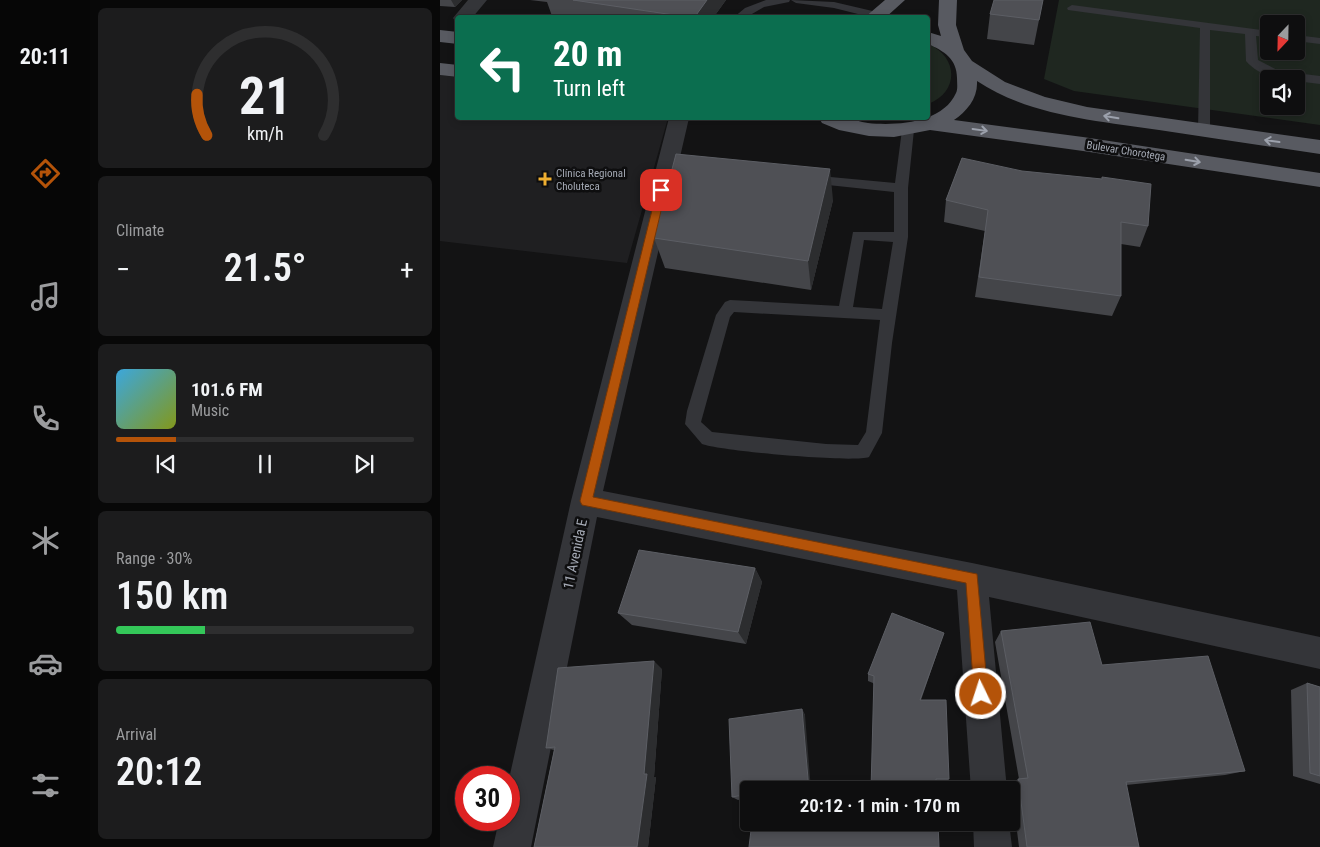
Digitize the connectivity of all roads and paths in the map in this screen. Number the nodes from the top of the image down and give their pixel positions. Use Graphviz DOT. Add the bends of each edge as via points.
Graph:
graph roads {
  1 [pos="478,0"];
  2 [pos="785,0"];
  3 [pos="796,0"];
  4 [pos="896,0"];
  5 [pos="948,0"];
  6 [pos="1072,8"];
  7 [pos="465,15"];
  8 [pos="742,15"];
  9 [pos="871,15"];
  10 [pos="876,15"];
  11 [pos="1205,26"];
  12 [pos="1250,32"];
  13 [pos="1260,33"];
  14 [pos="930,38"];
  15 [pos="1305,39"];
  16 [pos="1320,41"];
  17 [pos="960,58"];
  18 [pos="440,69"];
  19 [pos="455,70"];
  20 [pos="1320,80"];
  21 [pos="679,120"];
  22 [pos="834,120"];
  23 [pos="931,124"];
  24 [pos="908,130"];
  25 [pos="1204,131"];
  26 [pos="1320,147"];
  27 [pos="794,177"];
  28 [pos="1320,180"];
  29 [pos="901,188"];
  30 [pos="901,237"];
  31 [pos="846,312"];
  32 [pos="889,315"];
  33 [pos="586,501"];
  34 [pos="972,578"];
  35 [pos="1320,653"];
  36 [pos="988,781"];
  37 [pos="992,831"];
  38 [pos="512,847"];
  39 [pos="993,847"];
  1 -- 7 [label="street"];
  2 -- 8 [label="lane" via="764,2"];
  3 -- 9 [label="lane" via="834,5"];
  4 -- 10 [label="highway"];
  5 -- 17 [label="highway" via="948,25"];
  6 -- 11 [label="lane"];
  11 -- 12 [label="lane"];
  11 -- 25 [label="lane"];
  12 -- 13 [label="lane"];
  12 -- 20 [label="lane" via="1252,61 1260,69 1273,74"];
  14 -- 17 [label="highway"];
  15 -- 16 [label="lane"];
  17 -- 23 [label="highway" via="970,81 966,98 952,112"];
  25 -- 17 [label="highway, one-way" via="1087,113 1039,102 998,86"];
  18 -- 19 [label="highway"];
  21 -- 33 [label="street, 11 Avenida E"];
  22 -- 24 [label="highway" via="882,132"];
  23 -- 24 [label="highway"];
  23 -- 28 [label="highway, Bulevar Chorotega, one-way"];
  24 -- 29 [label="lane"];
  26 -- 25 [label="highway, one-way"];
  27 -- 29 [label="lane"];
  29 -- 30 [label="lane"];
  30 -- 31 [label="lane" via="858,235"];
  30 -- 32 [label="lane"];
  31 -- 32 [label="lane"];
  31 -- 32 [label="lane" via="730,306 723,315 693,424 708,439 863,452 874,433"];
  33 -- 34 [label="street"];
  33 -- 38 [label="street, 11 Avenida E"];
  34 -- 35 [label="street"];
  34 -- 36 [label="street"];
  37 -- 39 [label="street"];
}
